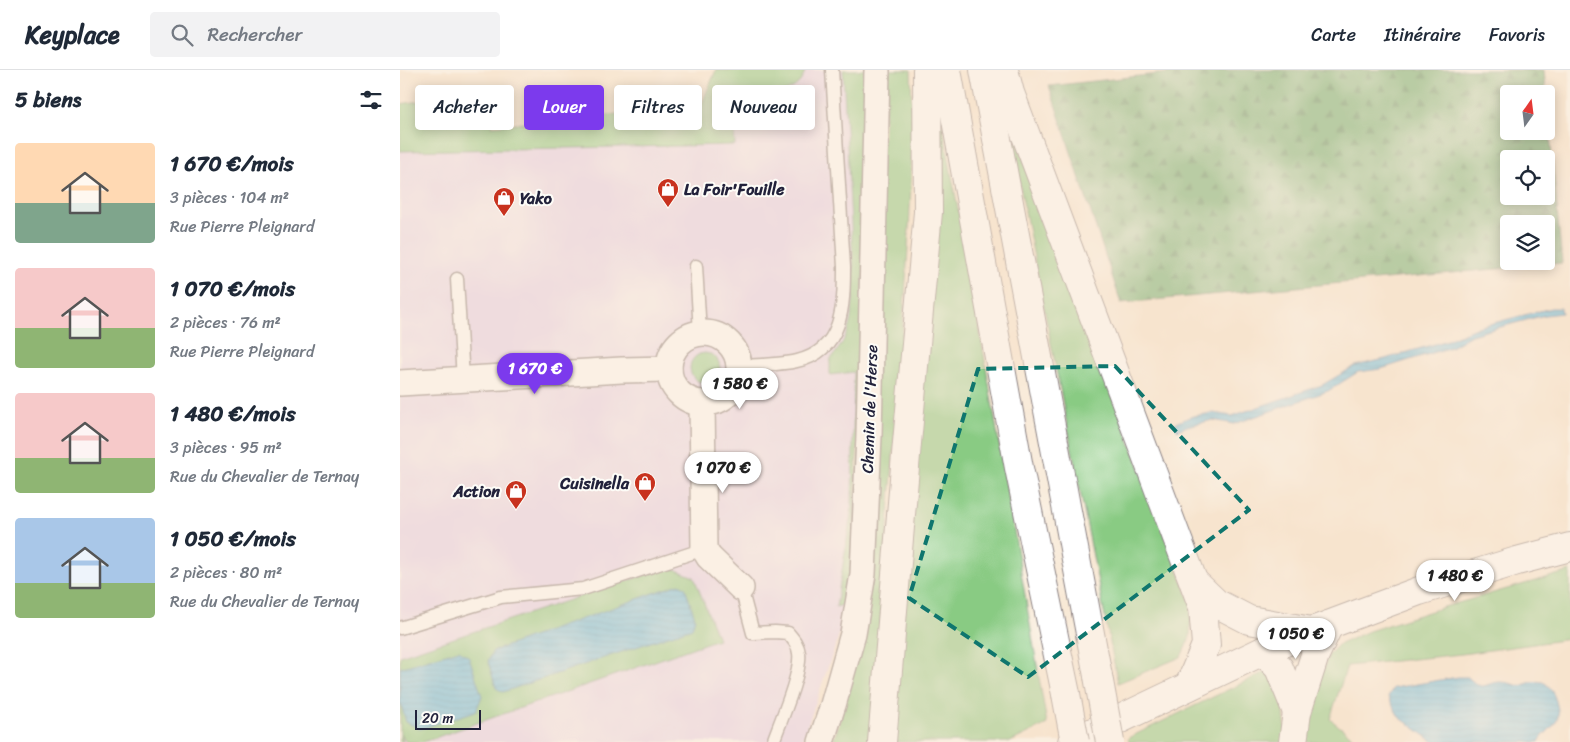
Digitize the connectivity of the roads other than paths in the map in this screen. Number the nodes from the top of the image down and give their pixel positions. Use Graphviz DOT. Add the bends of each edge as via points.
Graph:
graph roads {
  1 [pos="832,70"];
  2 [pos="877,70"];
  3 [pos="928,70"];
  4 [pos="947,70"];
  5 [pos="984,70"];
  6 [pos="1004,70"];
  7 [pos="696,266"];
  8 [pos="457,279"];
  9 [pos="700,333"];
  10 [pos="740,366"];
  11 [pos="669,369"];
  12 [pos="463,380"];
  13 [pos="400,383"];
  14 [pos="702,403"];
  15 [pos="1570,547"];
  16 [pos="704,549"];
  17 [pos="1193,580"];
  18 [pos="741,588"];
  19 [pos="400,628"];
  20 [pos="1320,628"];
  21 [pos="1263,650"];
  22 [pos="1189,686"];
  23 [pos="1297,712"];
  24 [pos="773,742"];
  25 [pos="822,742"];
  26 [pos="882,742"];
  27 [pos="1074,742"];
  28 [pos="1110,742"];
  29 [pos="1293,742"];
  1 -- 10 [label="lane" via="844,268 844,299 838,326 826,345 813,355 797,361"];
  2 -- 25 [label="street, Chemin de l'Herse" via="863,574 853,634"];
  3 -- 26 [label="main road" via="928,212"];
  4 -- 27 [label="main road, bridge" via="1019,468"];
  5 -- 28 [label="main road, bridge"];
  6 -- 17 [label="main road"];
  7 -- 9 [label="lane"];
  8 -- 12 [label="lane"];
  9 -- 10 [label="street" via="717,336 731,345"];
  9 -- 11 [label="street" via="690,335 674,349"];
  10 -- 14 [label="street" via="733,388 724,397"];
  11 -- 12 [label="street"];
  11 -- 14 [label="street" via="671,379 683,396"];
  12 -- 13 [label="street"];
  14 -- 16 [label="street"];
  15 -- 20 [label="main road" via="1419,591"];
  16 -- 18 [label="street" via="709,558"];
  16 -- 19 [label="lane" via="583,589 502,596"];
  17 -- 20 [label="main road" via="1216,603 1249,620"];
  17 -- 22 [label="main road" via="1203,607 1206,645"];
  18 -- 24 [label="lane" via="753,633 788,633 800,654 800,667"];
  20 -- 21 [label="main road"];
  20 -- 23 [label="main road"];
  21 -- 22 [label="main road"];
  21 -- 23 [label="main road" via="1279,668"];
  22 -- 27 [label="main road"];
  23 -- 29 [label="main road"];
}
